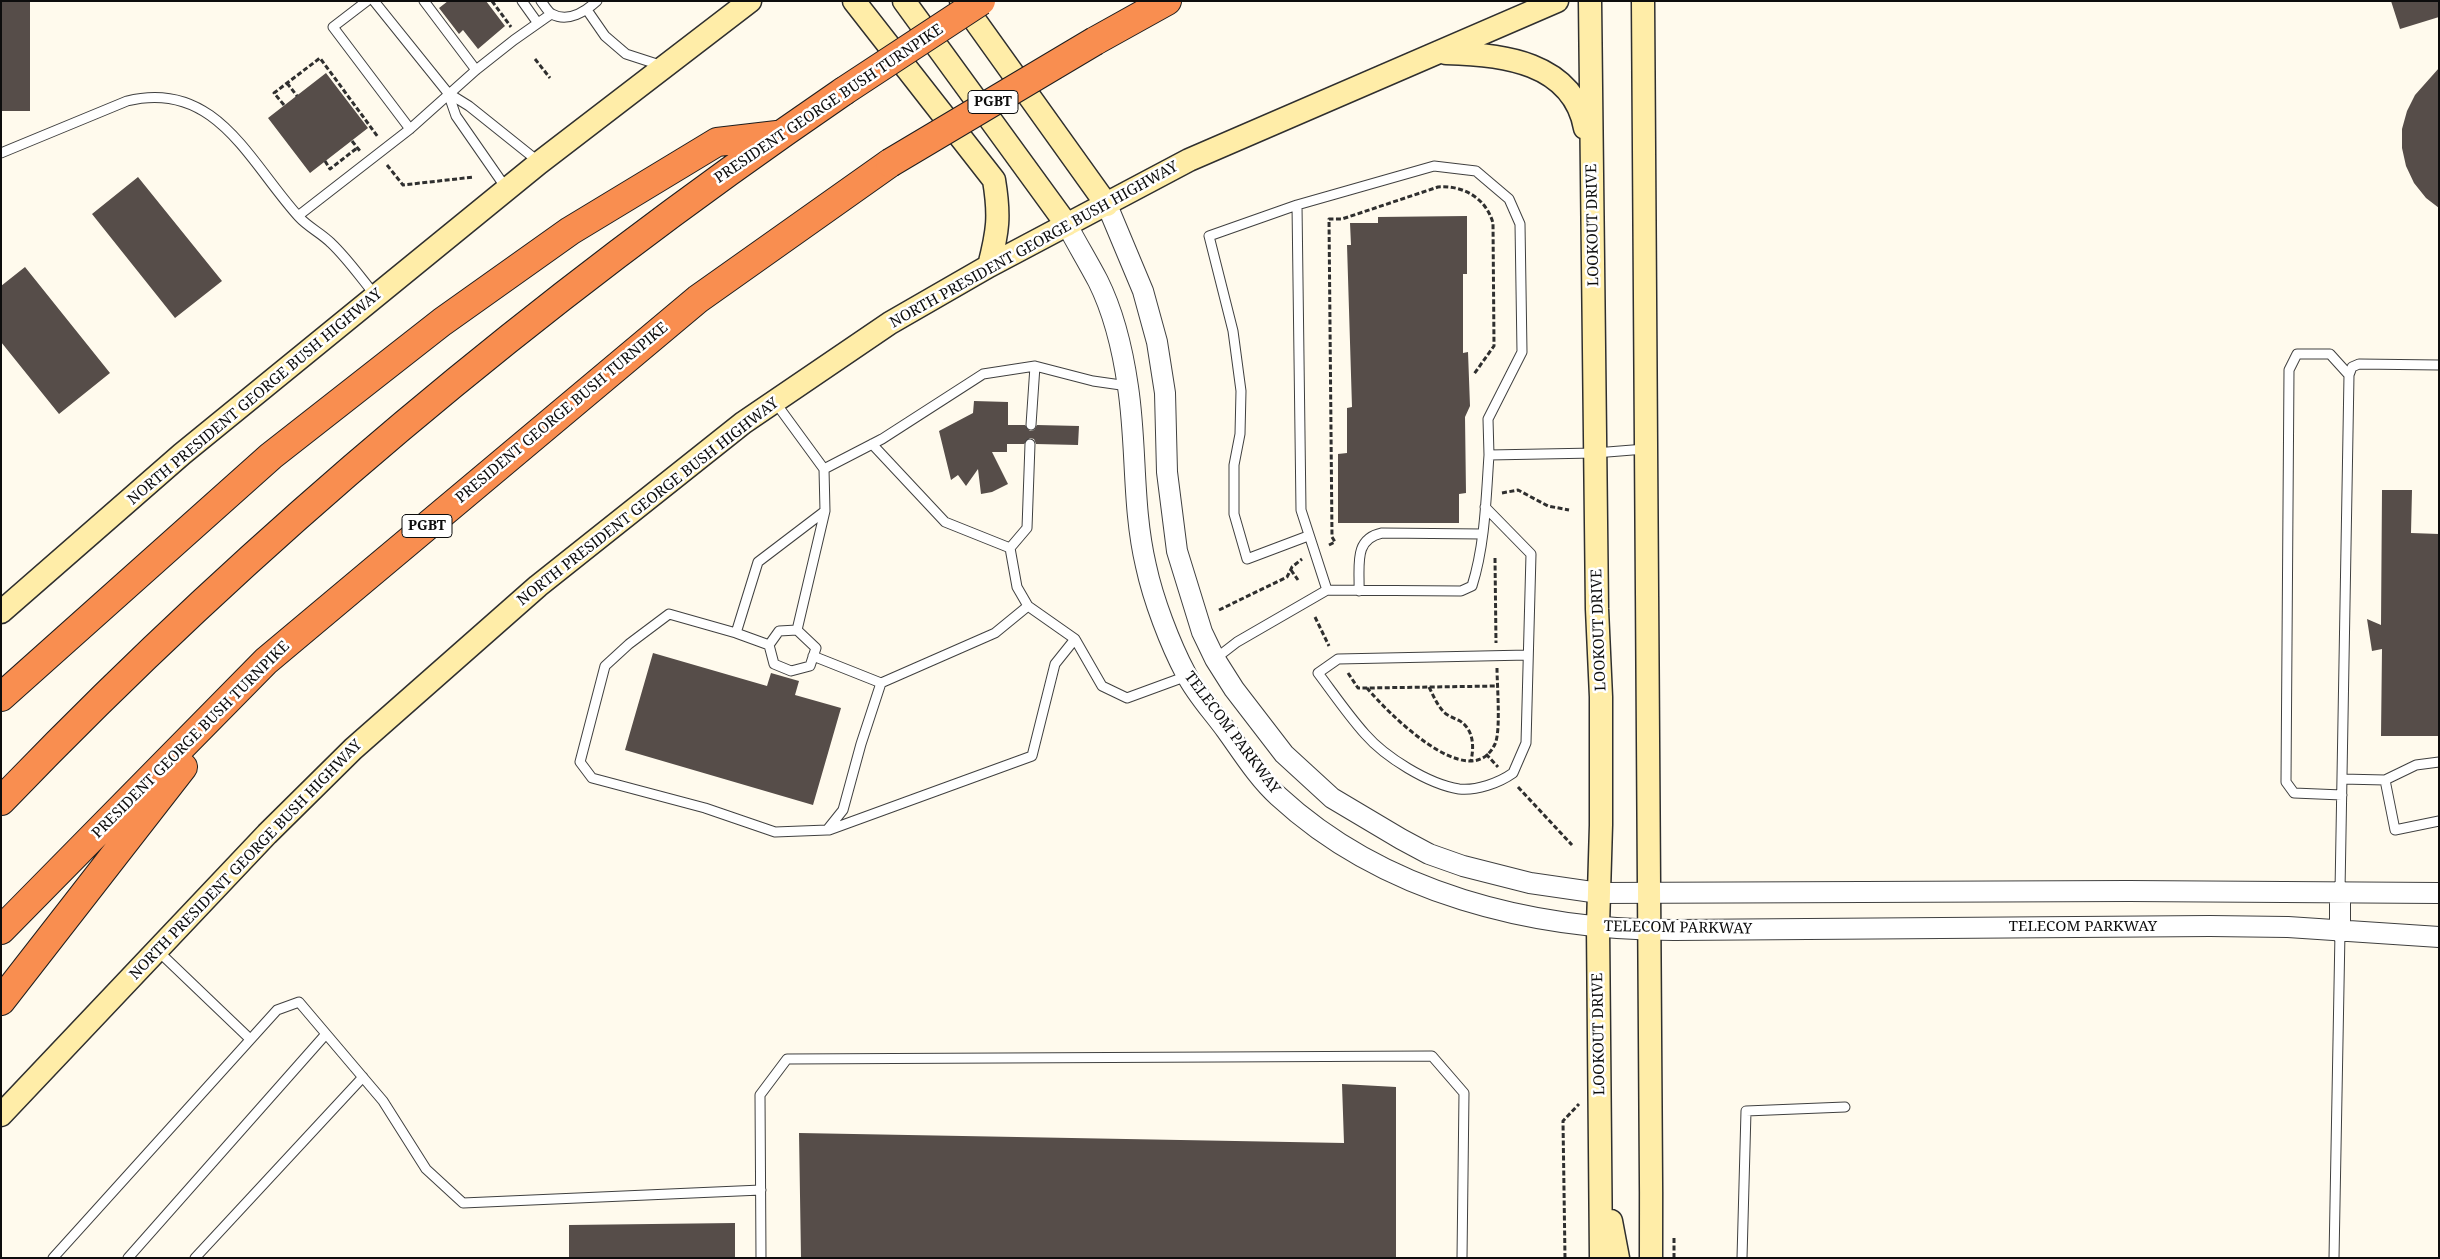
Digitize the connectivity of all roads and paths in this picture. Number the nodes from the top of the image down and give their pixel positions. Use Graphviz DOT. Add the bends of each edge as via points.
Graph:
graph roads {
  1 [pos="366,1"];
  2 [pos="374,1"];
  3 [pos="424,1"];
  4 [pos="492,1"];
  5 [pos="522,1"];
  6 [pos="541,1"];
  7 [pos="598,1"];
  8 [pos="750,1"];
  9 [pos="854,1"];
  10 [pos="904,1"];
  11 [pos="960,1"];
  12 [pos="981,1"];
  13 [pos="1167,1"];
  14 [pos="1558,1"];
  15 [pos="1590,1"];
  16 [pos="1643,1"];
  17 [pos="587,10"];
  18 [pos="551,14"];
  19 [pos="537,22"];
  20 [pos="507,31"];
  21 [pos="1440,53"];
  22 [pos="535,59"];
  23 [pos="666,66"];
  24 [pos="476,70"];
  25 [pos="550,78"];
  26 [pos="287,83"];
  27 [pos="448,93"];
  28 [pos="296,96"];
  29 [pos="284,105"];
  30 [pos="410,129"];
  31 [pos="781,134"];
  32 [pos="352,141"];
  33 [pos="371,143"];
  34 [pos="365,147"];
  35 [pos="357,148"];
  36 [pos="1,153"];
  37 [pos="325,161"];
  38 [pos="386,163"];
  39 [pos="539,163"];
  40 [pos="1592,172"];
  41 [pos="474,178"];
  42 [pos="507,189"];
  43 [pos="1107,205"];
  44 [pos="1297,205"];
  45 [pos="298,216"];
  46 [pos="1067,225"];
  47 [pos="989,266"];
  48 [pos="376,296"];
  49 [pos="2439,364"];
  50 [pos="1035,366"];
  51 [pos="1474,374"];
  52 [pos="2349,375"];
  53 [pos="1128,386"];
  54 [pos="775,401"];
  55 [pos="1031,425"];
  56 [pos="872,444"];
  57 [pos="1030,444"];
  58 [pos="1645,450"];
  59 [pos="1595,453"];
  60 [pos="1489,455"];
  61 [pos="824,470"];
  62 [pos="1502,493"];
  63 [pos="1486,507"];
  64 [pos="1569,510"];
  65 [pos="825,511"];
  66 [pos="1482,534"];
  67 [pos="1308,536"];
  68 [pos="1329,545"];
  69 [pos="1010,548"];
  70 [pos="1495,558"];
  71 [pos="1302,559"];
  72 [pos="1291,570"];
  73 [pos="1298,580"];
  74 [pos="1327,590"];
  75 [pos="1359,591"];
  76 [pos="1028,606"];
  77 [pos="1220,610"];
  78 [pos="1,612"];
  79 [pos="1315,617"];
  80 [pos="797,630"];
  81 [pos="736,633"];
  82 [pos="1075,639"];
  83 [pos="1496,644"];
  84 [pos="769,645"];
  85 [pos="1329,646"];
  86 [pos="1528,655"];
  87 [pos="813,656"];
  88 [pos="1214,659"];
  89 [pos="266,660"];
  90 [pos="1497,668"];
  91 [pos="1347,672"];
  92 [pos="1187,676"];
  93 [pos="881,682"];
  94 [pos="1497,686"];
  95 [pos="1429,687"];
  96 [pos="1367,688"];
  97 [pos="1,696"];
  98 [pos="1486,754"];
  99 [pos="1471,761"];
  100 [pos="2439,762"];
  101 [pos="1499,768"];
  102 [pos="2342,779"];
  103 [pos="2385,780"];
  104 [pos="1516,785"];
  105 [pos="2342,795"];
  106 [pos="1,800"];
  107 [pos="2439,821"];
  108 [pos="827,830"];
  109 [pos="1572,845"];
  110 [pos="2340,891"];
  111 [pos="1599,892"];
  112 [pos="1650,892"];
  113 [pos="2439,893"];
  114 [pos="1598,926"];
  115 [pos="1,930"];
  116 [pos="1651,930"];
  117 [pos="2340,932"];
  118 [pos="2439,937"];
  119 [pos="157,950"];
  120 [pos="1,1001"];
  121 [pos="326,1034"];
  122 [pos="250,1039"];
  123 [pos="362,1077"];
  124 [pos="1585,1099"];
  125 [pos="1845,1107"];
  126 [pos="1,1115"];
  127 [pos="1600,1174"];
  128 [pos="761,1190"];
  129 [pos="1674,1253"];
  130 [pos="53,1258"];
  131 [pos="128,1258"];
  132 [pos="195,1258"];
  133 [pos="761,1258"];
  134 [pos="1462,1258"];
  135 [pos="1565,1258"];
  136 [pos="1601,1258"];
  137 [pos="1618,1258"];
  138 [pos="1651,1258"];
  139 [pos="1674,1258"];
  140 [pos="1742,1258"];
  141 [pos="2334,1258"];
  1 -- 30 [label="lane" via="333,27"];
  2 -- 27 [label="lane"];
  3 -- 24 [label="lane"];
  4 -- 20 [label="path" via="512,27"];
  5 -- 19 [label="lane"];
  6 -- 18 [label="lane"];
  7 -- 17 [label="lane"];
  8 -- 23 [label="main road, NORTH PRESIDENT GEORGE BUSH HIGHWAY"];
  9 -- 47 [label="main road" via="994,180 998,231"];
  10 -- 46 [label="main road, TELECOM PARKWAY"];
  11 -- 43 [label="main road, TELECOM PARKWAY"];
  12 -- 31 [label="highway, PRESIDENT GEORGE BUSH TURNPIKE, bridge"];
  13 -- 89 [label="highway, PRESIDENT GEORGE BUSH TURNPIKE / PGBT, bridge" via="890,163 698,299"];
  14 -- 21 [label="main road, NORTH PRESIDENT GEORGE BUSH HIGHWAY"];
  15 -- 40 [label="main road, LOOKOUT DRIVE"];
  16 -- 58 [label="main road"];
  17 -- 18 [label="lane" via="577,15"];
  17 -- 23 [label="lane" via="605,36 626,54"];
  18 -- 19 [label="lane"];
  19 -- 24 [label="lane"];
  21 -- 40 [label="main road" via="1510,58 1546,72 1576,102 1584,123"];
  21 -- 43 [label="main road, NORTH PRESIDENT GEORGE BUSH HIGHWAY" via="1189,160"];
  22 -- 25 [label="path"];
  23 -- 39 [label="main road, NORTH PRESIDENT GEORGE BUSH HIGHWAY"];
  24 -- 27 [label="lane"];
  26 -- 28 [label="path"];
  26 -- 29 [label="path" via="274,93"];
  26 -- 33 [label="path" via="320,58 378,137"];
  27 -- 30 [label="lane"];
  27 -- 39 [label="lane"];
  27 -- 42 [label="lane" via="456,116"];
  30 -- 45 [label="lane"];
  31 -- 97 [label="highway" via="717,142 570,231 442,322 271,456"];
  31 -- 106 [label="highway, PRESIDENT GEORGE BUSH TURNPIKE" via="602,265 389,437 185,619"];
  32 -- 35 [label="path"];
  34 -- 35 [label="path" via="359,152"];
  35 -- 37 [label="path" via="330,169"];
  36 -- 45 [label="lane" via="127,101 144,96 174,99 203,109 229,130"];
  38 -- 41 [label="path" via="403,185"];
  39 -- 42 [label="main road, NORTH PRESIDENT GEORGE BUSH HIGHWAY"];
  40 -- 59 [label="main road, LOOKOUT DRIVE"];
  42 -- 48 [label="main road, NORTH PRESIDENT GEORGE BUSH HIGHWAY"];
  43 -- 46 [label="main road, NORTH PRESIDENT GEORGE BUSH HIGHWAY"];
  43 -- 88 [label="street, TELECOM PARKWAY" via="1143,291 1158,342 1165,393 1167,472 1177,551 1202,632"];
  44 -- 60 [label="lane" via="1434,166 1476,170 1508,199 1520,224 1522,352 1488,419"];
  44 -- 67 [label="lane" via="1301,510"];
  44 -- 67 [label="lane" via="1209,236 1233,331 1241,391 1240,434 1234,465 1234,514 1247,559"];
  45 -- 48 [label="lane" via="332,243"];
  46 -- 47 [label="main road, NORTH PRESIDENT GEORGE BUSH HIGHWAY"];
  46 -- 53 [label="street, TELECOM PARKWAY" via="1099,283 1112,316"];
  47 -- 54 [label="main road, NORTH PRESIDENT GEORGE BUSH HIGHWAY" via="885,327"];
  48 -- 78 [label="main road, NORTH PRESIDENT GEORGE BUSH HIGHWAY" via="182,454"];
  49 -- 52 [label="lane" via="2359,364 2352,367"];
  50 -- 53 [label="lane"];
  50 -- 55 [label="lane"];
  50 -- 56 [label="lane" via="983,374"];
  51 -- 68 [label="path" via="1494,346 1493,223 1486,206 1468,192 1447,186 1342,220 1329,220 1332,536 1335,542"];
  52 -- 102 [label="lane"];
  52 -- 105 [label="lane" via="2330,354 2297,354 2289,370 2286,782 2294,793"];
  53 -- 92 [label="street, TELECOM PARKWAY" via="1138,513 1146,566 1170,638"];
  54 -- 61 [label="lane"];
  54 -- 119 [label="main road, NORTH PRESIDENT GEORGE BUSH HIGHWAY" via="538,586 368,736 267,834"];
  56 -- 61 [label="lane"];
  56 -- 69 [label="lane" via="945,522"];
  57 -- 69 [label="lane" via="1027,528"];
  58 -- 59 [label="lane"];
  58 -- 112 [label="main road"];
  59 -- 60 [label="lane"];
  59 -- 111 [label="main road, LOOKOUT DRIVE" via="1601,697"];
  60 -- 63 [label="lane"];
  61 -- 65 [label="lane"];
  62 -- 64 [label="path" via="1518,490 1548,506"];
  63 -- 66 [label="lane"];
  63 -- 86 [label="lane" via="1531,554"];
  65 -- 80 [label="lane"];
  65 -- 81 [label="lane" via="758,562"];
  66 -- 75 [label="lane" via="1472,586 1461,591"];
  66 -- 75 [label="lane" via="1372,535 1360,551"];
  67 -- 74 [label="lane"];
  69 -- 76 [label="lane" via="1017,587"];
  70 -- 83 [label="path"];
  71 -- 72 [label="path"];
  72 -- 73 [label="path"];
  72 -- 77 [label="path" via="1288,577"];
  74 -- 75 [label="lane"];
  74 -- 88 [label="lane" via="1237,642"];
  76 -- 82 [label="lane"];
  76 -- 93 [label="lane" via="995,633"];
  79 -- 85 [label="path"];
  80 -- 84 [label="lane" via="779,631"];
  80 -- 87 [label="lane" via="816,648"];
  81 -- 84 [label="lane"];
  81 -- 108 [label="lane" via="669,614 629,644 605,666 580,762 592,778 705,808 775,832"];
  82 -- 92 [label="lane" via="1102,686 1127,698"];
  82 -- 108 [label="lane" via="1056,664 1032,756"];
  84 -- 87 [label="lane" via="774,664 791,671 810,666"];
  86 -- 86 [label="lane" via="1526,744 1513,774 1482,787 1460,789 1424,777 1388,754 1365,734 1318,673 1338,660"];
  87 -- 93 [label="lane"];
  88 -- 92 [label="street"];
  88 -- 111 [label="street, TELECOM PARKWAY" via="1284,754 1332,798 1429,854 1463,866 1530,883"];
  89 -- 115 [label="highway, PRESIDENT GEORGE BUSH TURNPIKE / PGBT"];
  89 -- 120 [label="highway"];
  90 -- 94 [label="path"];
  91 -- 96 [label="path" via="1358,688"];
  92 -- 114 [label="street, TELECOM PARKWAY" via="1277,796 1352,851 1408,880 1462,900 1527,917"];
  93 -- 108 [label="lane" via="843,810"];
  94 -- 95 [label="path"];
  94 -- 98 [label="path" via="1496,743"];
  95 -- 96 [label="path"];
  95 -- 99 [label="path" via="1440,707 1462,722 1470,732 1473,745"];
  96 -- 99 [label="path" via="1418,737 1454,758"];
  98 -- 99 [label="path"];
  98 -- 101 [label="path"];
  100 -- 103 [label="lane" via="2416,765"];
  102 -- 103 [label="lane"];
  102 -- 105 [label="lane"];
  103 -- 107 [label="lane" via="2395,830"];
  104 -- 109 [label="path"];
  105 -- 110 [label="lane"];
  110 -- 112 [label="street, TELECOM PARKWAY"];
  110 -- 113 [label="street, TELECOM PARKWAY"];
  110 -- 117 [label="street"];
  111 -- 112 [label="street, TELECOM PARKWAY"];
  111 -- 114 [label="main road, LOOKOUT DRIVE"];
  112 -- 116 [label="main road"];
  114 -- 116 [label="street, TELECOM PARKWAY"];
  114 -- 127 [label="main road, LOOKOUT DRIVE"];
  116 -- 117 [label="street, TELECOM PARKWAY" via="2210,926 2288,927"];
  116 -- 138 [label="main road"];
  117 -- 118 [label="street, TELECOM PARKWAY"];
  117 -- 141 [label="lane"];
  119 -- 122 [label="lane"];
  119 -- 126 [label="main road, NORTH PRESIDENT GEORGE BUSH HIGHWAY"];
  121 -- 122 [label="lane" via="299,1002 277,1010"];
  121 -- 123 [label="lane"];
  121 -- 131 [label="lane"];
  122 -- 130 [label="lane"];
  123 -- 128 [label="lane" via="383,1101 426,1169 464,1203"];
  123 -- 132 [label="lane"];
  124 -- 135 [label="path" via="1563,1121"];
  125 -- 140 [label="lane" via="1746,1111"];
  127 -- 136 [label="main road, LOOKOUT DRIVE"];
  127 -- 137 [label="main road"];
  128 -- 133 [label="lane"];
  128 -- 134 [label="lane" via="760,1095 786,1059 1432,1056 1464,1093"];
  129 -- 139 [label="path"];
}
